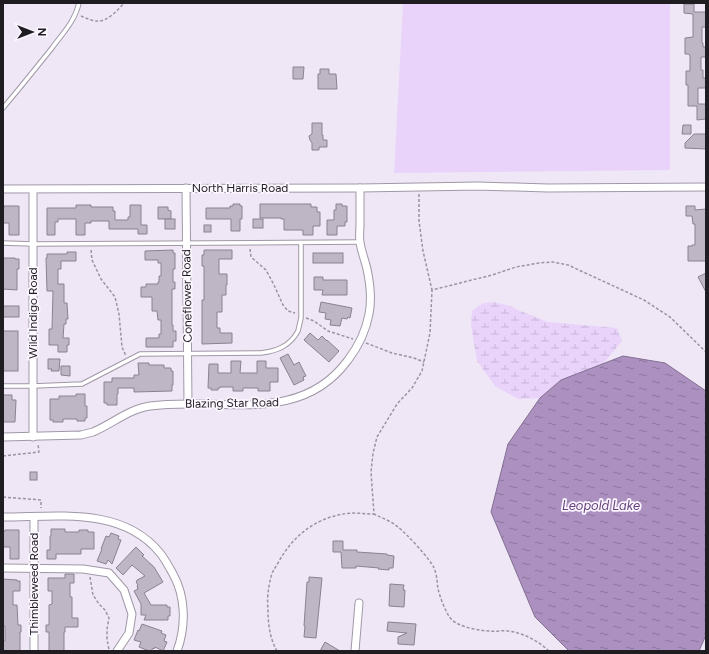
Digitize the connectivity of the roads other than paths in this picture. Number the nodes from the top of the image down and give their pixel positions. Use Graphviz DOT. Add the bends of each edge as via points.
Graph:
graph roads {
  1 [pos="79,3"];
  2 [pos="3,108"];
  3 [pos="706,187"];
  4 [pos="186,188"];
  5 [pos="360,188"];
  6 [pos="3,189"];
  7 [pos="33,190"];
  8 [pos="301,242"];
  9 [pos="360,242"];
  10 [pos="3,243"];
  11 [pos="187,243"];
  12 [pos="33,244"];
  13 [pos="188,353"];
  14 [pos="3,386"];
  15 [pos="33,386"];
  16 [pos="188,404"];
  17 [pos="3,437"];
  18 [pos="36,437"];
  19 [pos="3,517"];
  20 [pos="38,517"];
  21 [pos="3,568"];
  22 [pos="34,568"];
  23 [pos="359,603"];
  24 [pos="34,651"];
  25 [pos="117,651"];
  26 [pos="177,651"];
  27 [pos="355,651"];
  1 -- 2 [label="lane" via="71,24"];
  3 -- 5 [label="street, North Harris Road"];
  4 -- 5 [label="street, North Harris Road"];
  4 -- 7 [label="street, North Harris Road"];
  4 -- 11 [label="street, Coneflower Road"];
  5 -- 9 [label="street, Blazing Star Road"];
  6 -- 7 [label="street, North Harris Road"];
  7 -- 12 [label="street, Wild Indigo Road"];
  8 -- 9 [label="lane"];
  8 -- 11 [label="lane"];
  8 -- 13 [label="lane" via="300,315 298,330 291,340 271,352"];
  9 -- 16 [label="street, Blazing Star Road" via="370,283 369,314 360,341 341,370 317,389 296,399 256,404"];
  10 -- 12 [label="lane"];
  11 -- 12 [label="lane"];
  11 -- 13 [label="street, Coneflower Road"];
  12 -- 15 [label="street, Wild Indigo Road"];
  13 -- 15 [label="lane" via="140,354 82,384"];
  13 -- 16 [label="street, Coneflower Road"];
  14 -- 15 [label="lane"];
  15 -- 18 [label="street, Wild Indigo Road"];
  16 -- 18 [label="street, Blazing Star Road" via="136,409 81,436"];
  17 -- 18 [label="street, Blazing Star Road"];
  19 -- 20 [label="street"];
  20 -- 22 [label="street, Thimbleweed Road"];
  20 -- 26 [label="street" via="87,517 114,522 133,531 153,546 168,564 180,590 183,630"];
  21 -- 22 [label="street"];
  22 -- 24 [label="street, Thimbleweed Road"];
  22 -- 25 [label="street" via="83,569 109,573 124,590 132,614 129,633"];
  23 -- 27 [label="street"];
}
